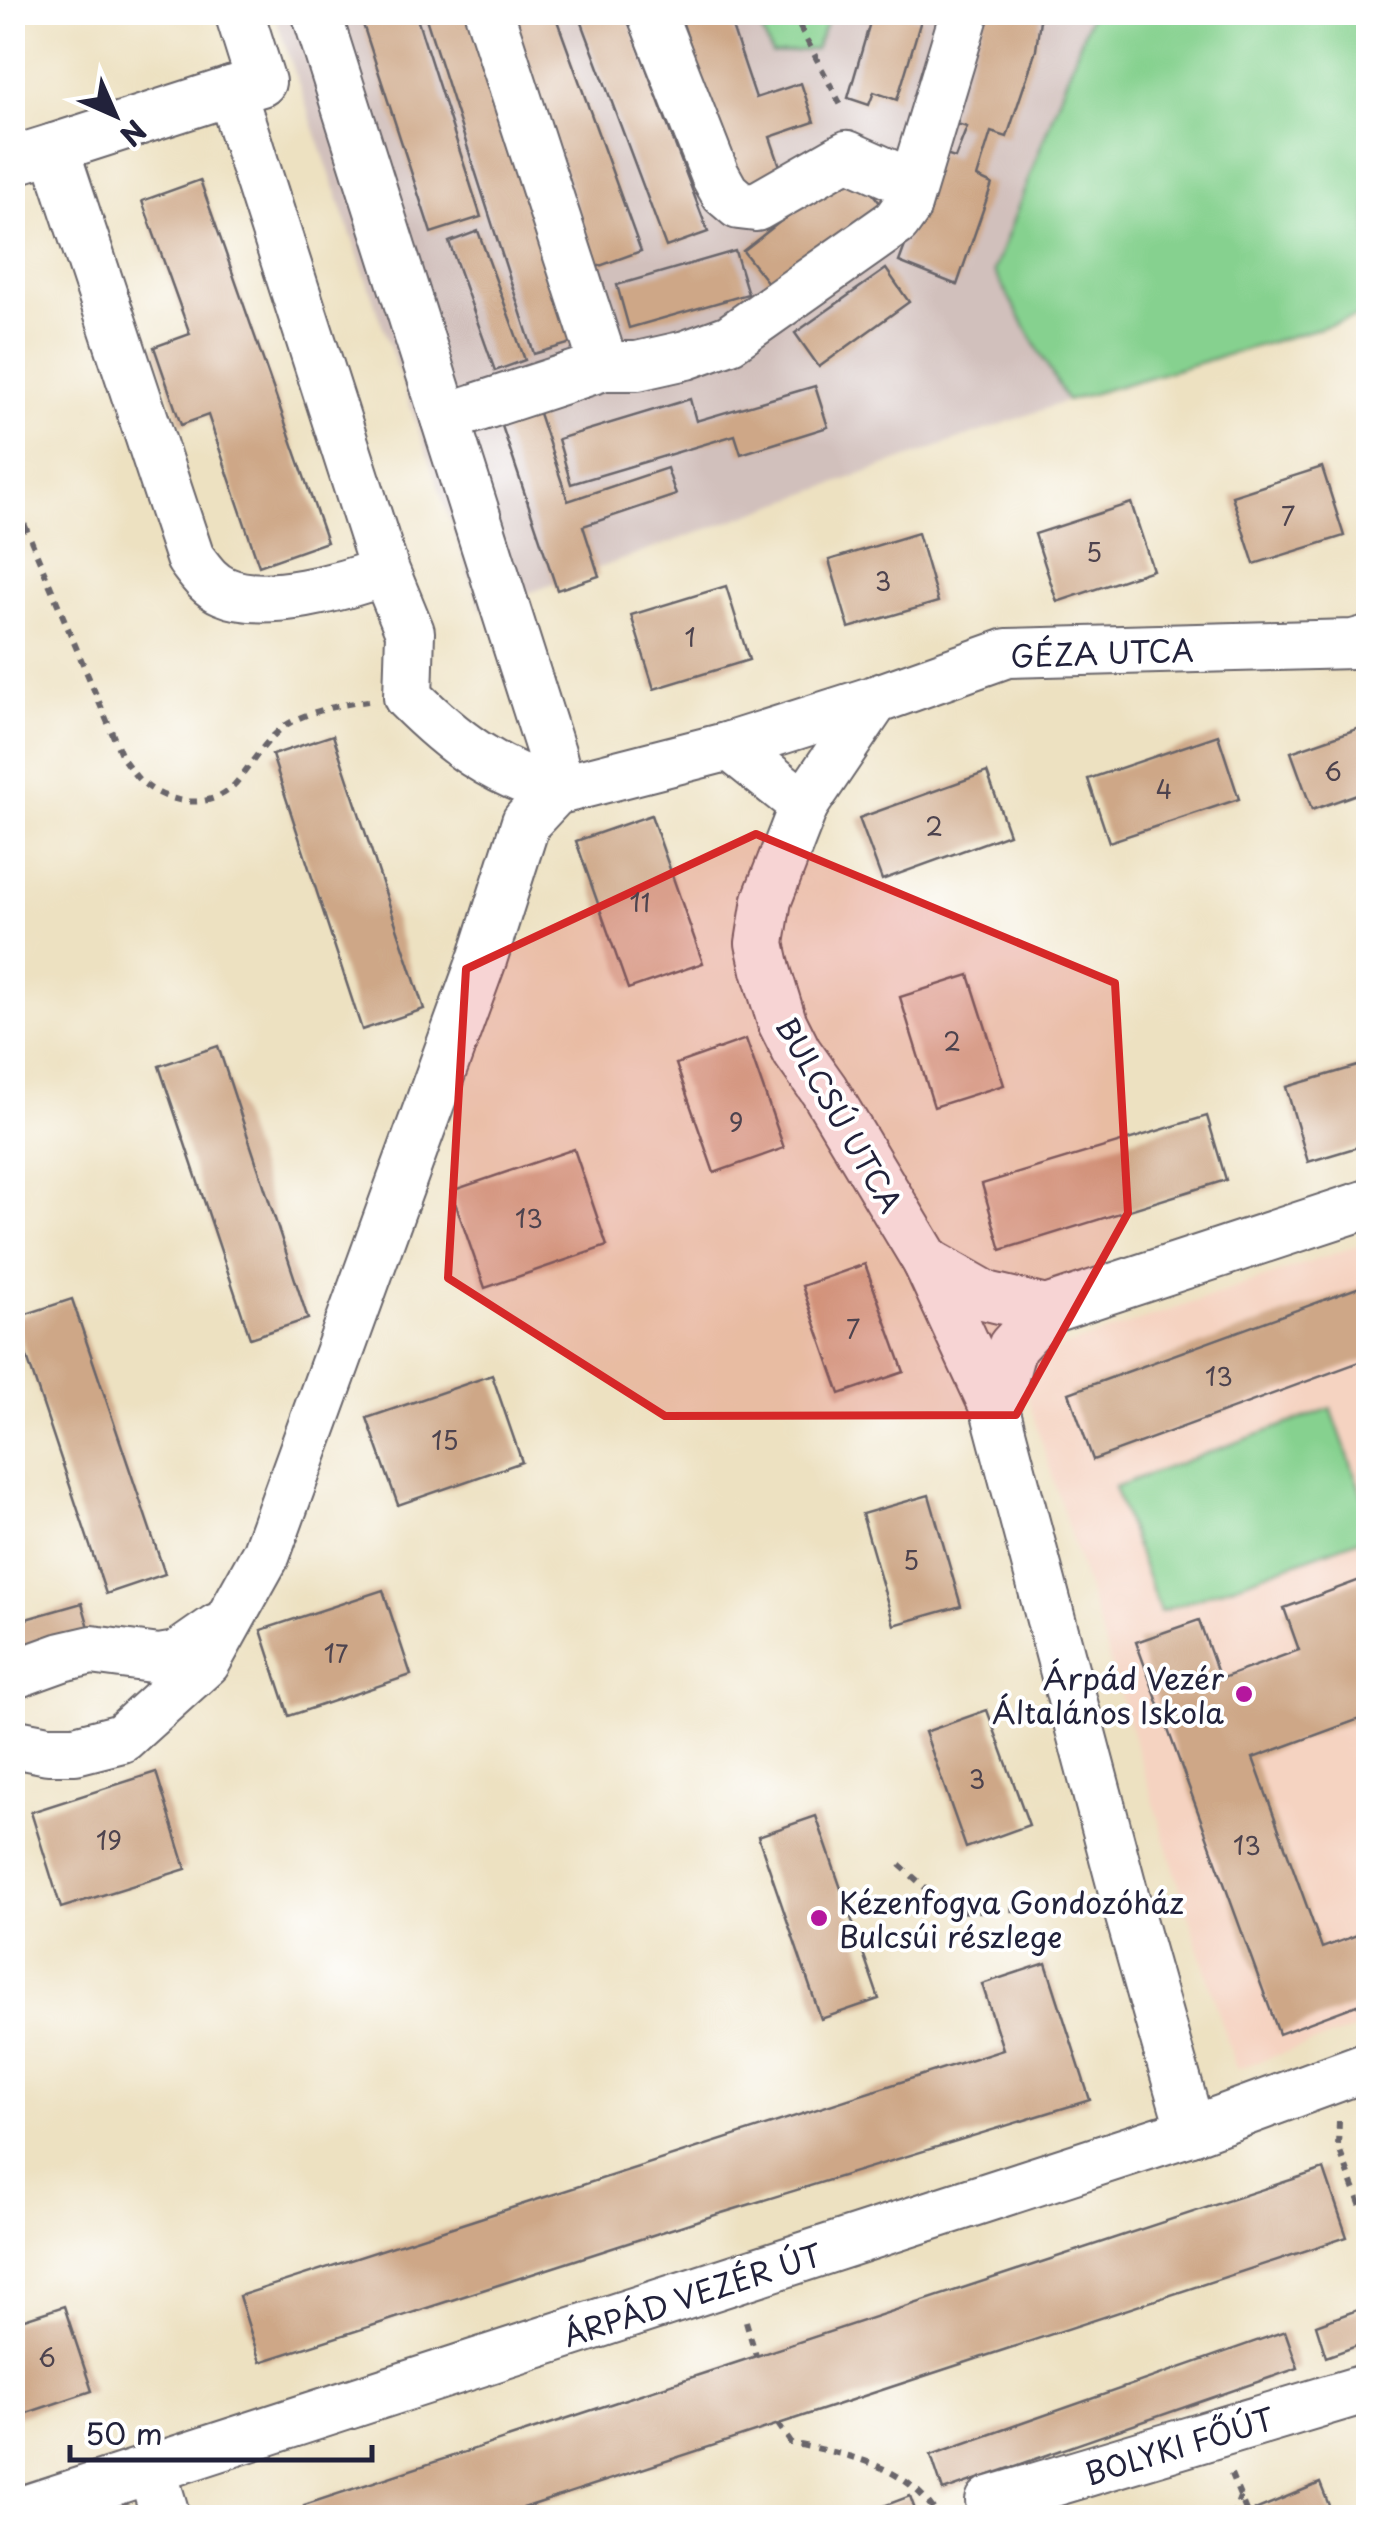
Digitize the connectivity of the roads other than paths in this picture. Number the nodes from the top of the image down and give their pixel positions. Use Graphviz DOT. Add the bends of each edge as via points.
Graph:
graph roads {
  1 [pos="239,12"];
  2 [pos="316,12"];
  3 [pos="489,12"];
  4 [pos="651,12"];
  5 [pos="965,12"];
  6 [pos="231,91"];
  7 [pos="33,154"];
  8 [pos="892,175"];
  9 [pos="604,366"];
  10 [pos="446,418"];
  11 [pos="385,571"];
  12 [pos="1368,640"];
  13 [pos="875,700"];
  14 [pos="730,746"];
  15 [pos="555,791"];
  16 [pos="804,805"];
  17 [pos="1368,1204"];
  18 [pos="926,1262"];
  19 [pos="1046,1310"];
  20 [pos="996,1410"];
  21 [pos="232,1617"];
  22 [pos="12,1675"];
  23 [pos="12,1744"];
  24 [pos="1368,2066"];
  25 [pos="1192,2131"];
  26 [pos="1368,2388"];
  27 [pos="152,2471"];
  28 [pos="990,2501"];
  29 [pos="12,2514"];
  30 [pos="166,2518"];
  1 -- 6 [label="street" via="261,82"];
  2 -- 10 [label="street"];
  3 -- 9 [label="street"];
  4 -- 8 [label="street" via="714,175 739,205 756,207 847,155"];
  5 -- 8 [label="street"];
  6 -- 7 [label="street"];
  6 -- 11 [label="street"];
  7 -- 11 [label="street" via="190,558 204,578 226,592 268,596 347,586"];
  8 -- 9 [label="street" via="906,208 896,222 730,339 653,363"];
  9 -- 10 [label="street"];
  10 -- 15 [label="street" via="551,752"];
  11 -- 15 [label="street" via="410,632 408,697 478,759"];
  12 -- 13 [label="street, GÉZA UTCA" via="1007,652"];
  13 -- 14 [label="street, GÉZA UTCA"];
  13 -- 16 [label="street, BULCSÚ UTCA"];
  14 -- 15 [label="street"];
  14 -- 16 [label="street"];
  15 -- 21 [label="street" via="526,822 266,1554"];
  16 -- 18 [label="street, BULCSÚ UTCA" via="766,900 760,943 766,970 797,1052"];
  17 -- 19 [label="street"];
  18 -- 19 [label="street" via="987,1296"];
  18 -- 20 [label="street, BULCSÚ UTCA"];
  19 -- 20 [label="street" via="1012,1347"];
  20 -- 25 [label="street, BULCSÚ UTCA"];
  21 -- 22 [label="street" via="177,1656 158,1660 92,1650"];
  21 -- 23 [label="street" via="206,1662 122,1738 75,1750"];
  24 -- 25 [label="street, ÁRPÁD VEZÉR ÚT"];
  25 -- 27 [label="street, ÁRPÁD VEZÉR ÚT"];
  26 -- 28 [label="street, BOLYKI FŐÚT"];
  27 -- 29 [label="street, ÁRPÁD VEZÉR ÚT"];
  27 -- 30 [label="street"];
}
